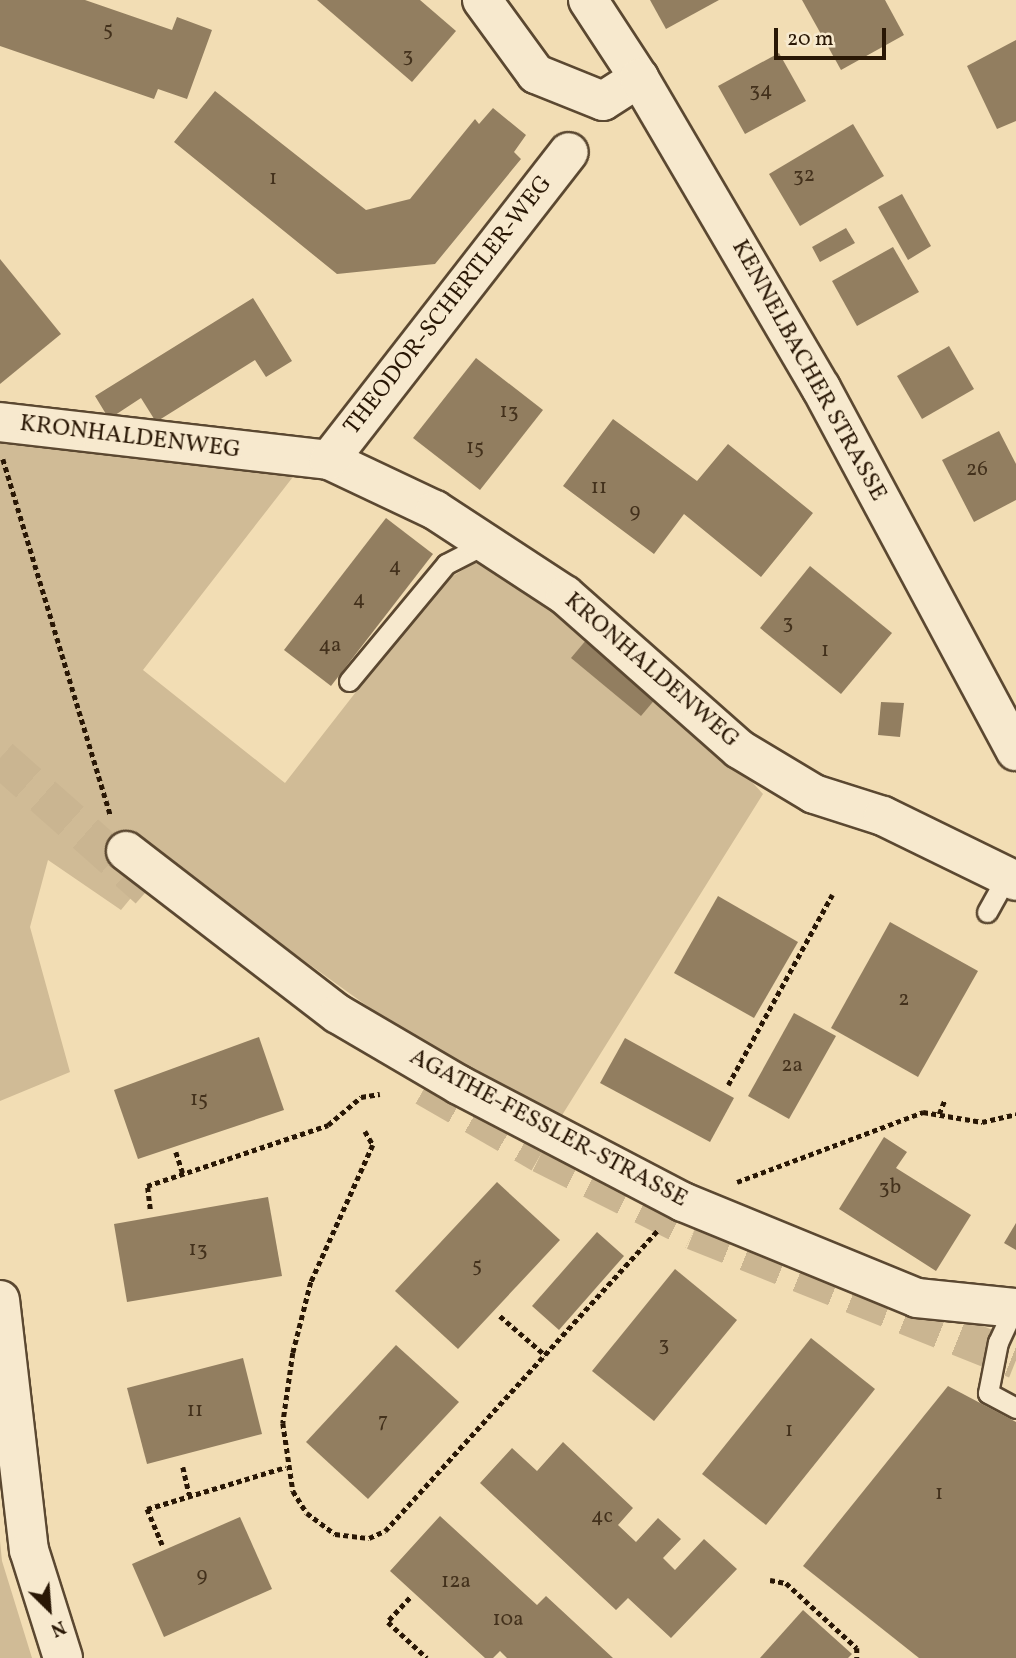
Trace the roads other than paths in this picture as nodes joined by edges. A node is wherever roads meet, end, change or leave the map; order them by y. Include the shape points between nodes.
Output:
1 (482, 0) edge
2 (588, 0) edge
3 (639, 78) junction
4 (569, 152) dead end
5 (0, 422) edge
6 (328, 460) junction
7 (488, 543) junction
8 (349, 681) dead end
9 (1016, 751) edge
10 (126, 851) road end
11 (1011, 879) edge
12 (987, 912) dead end
13 (0, 1300) edge
14 (1015, 1308) edge
15 (1016, 1408) edge
16 (64, 1658) edge

1 - 3 street via 536,74 603,101
2 - 3 street, KENNELBACHER STRASSE
3 - 9 street, KENNELBACHER STRASSE via 821,388
4 - 6 street, THEODOR-SCHERTLER-WEG
5 - 6 street, KRONHALDENWEG
6 - 7 street, KRONHALDENWEG via 435,510
7 - 8 lane via 446,564
7 - 11 street, KRONHALDENWEG via 565,594 620,639 739,749 814,794 883,816
10 - 14 street, AGATHE-FESSLER-STRASSE via 338,1014 459,1085 694,1206 917,1298
11 - 12 lane
13 - 16 street via 29,1550
14 - 15 lane via 998,1342 988,1393

